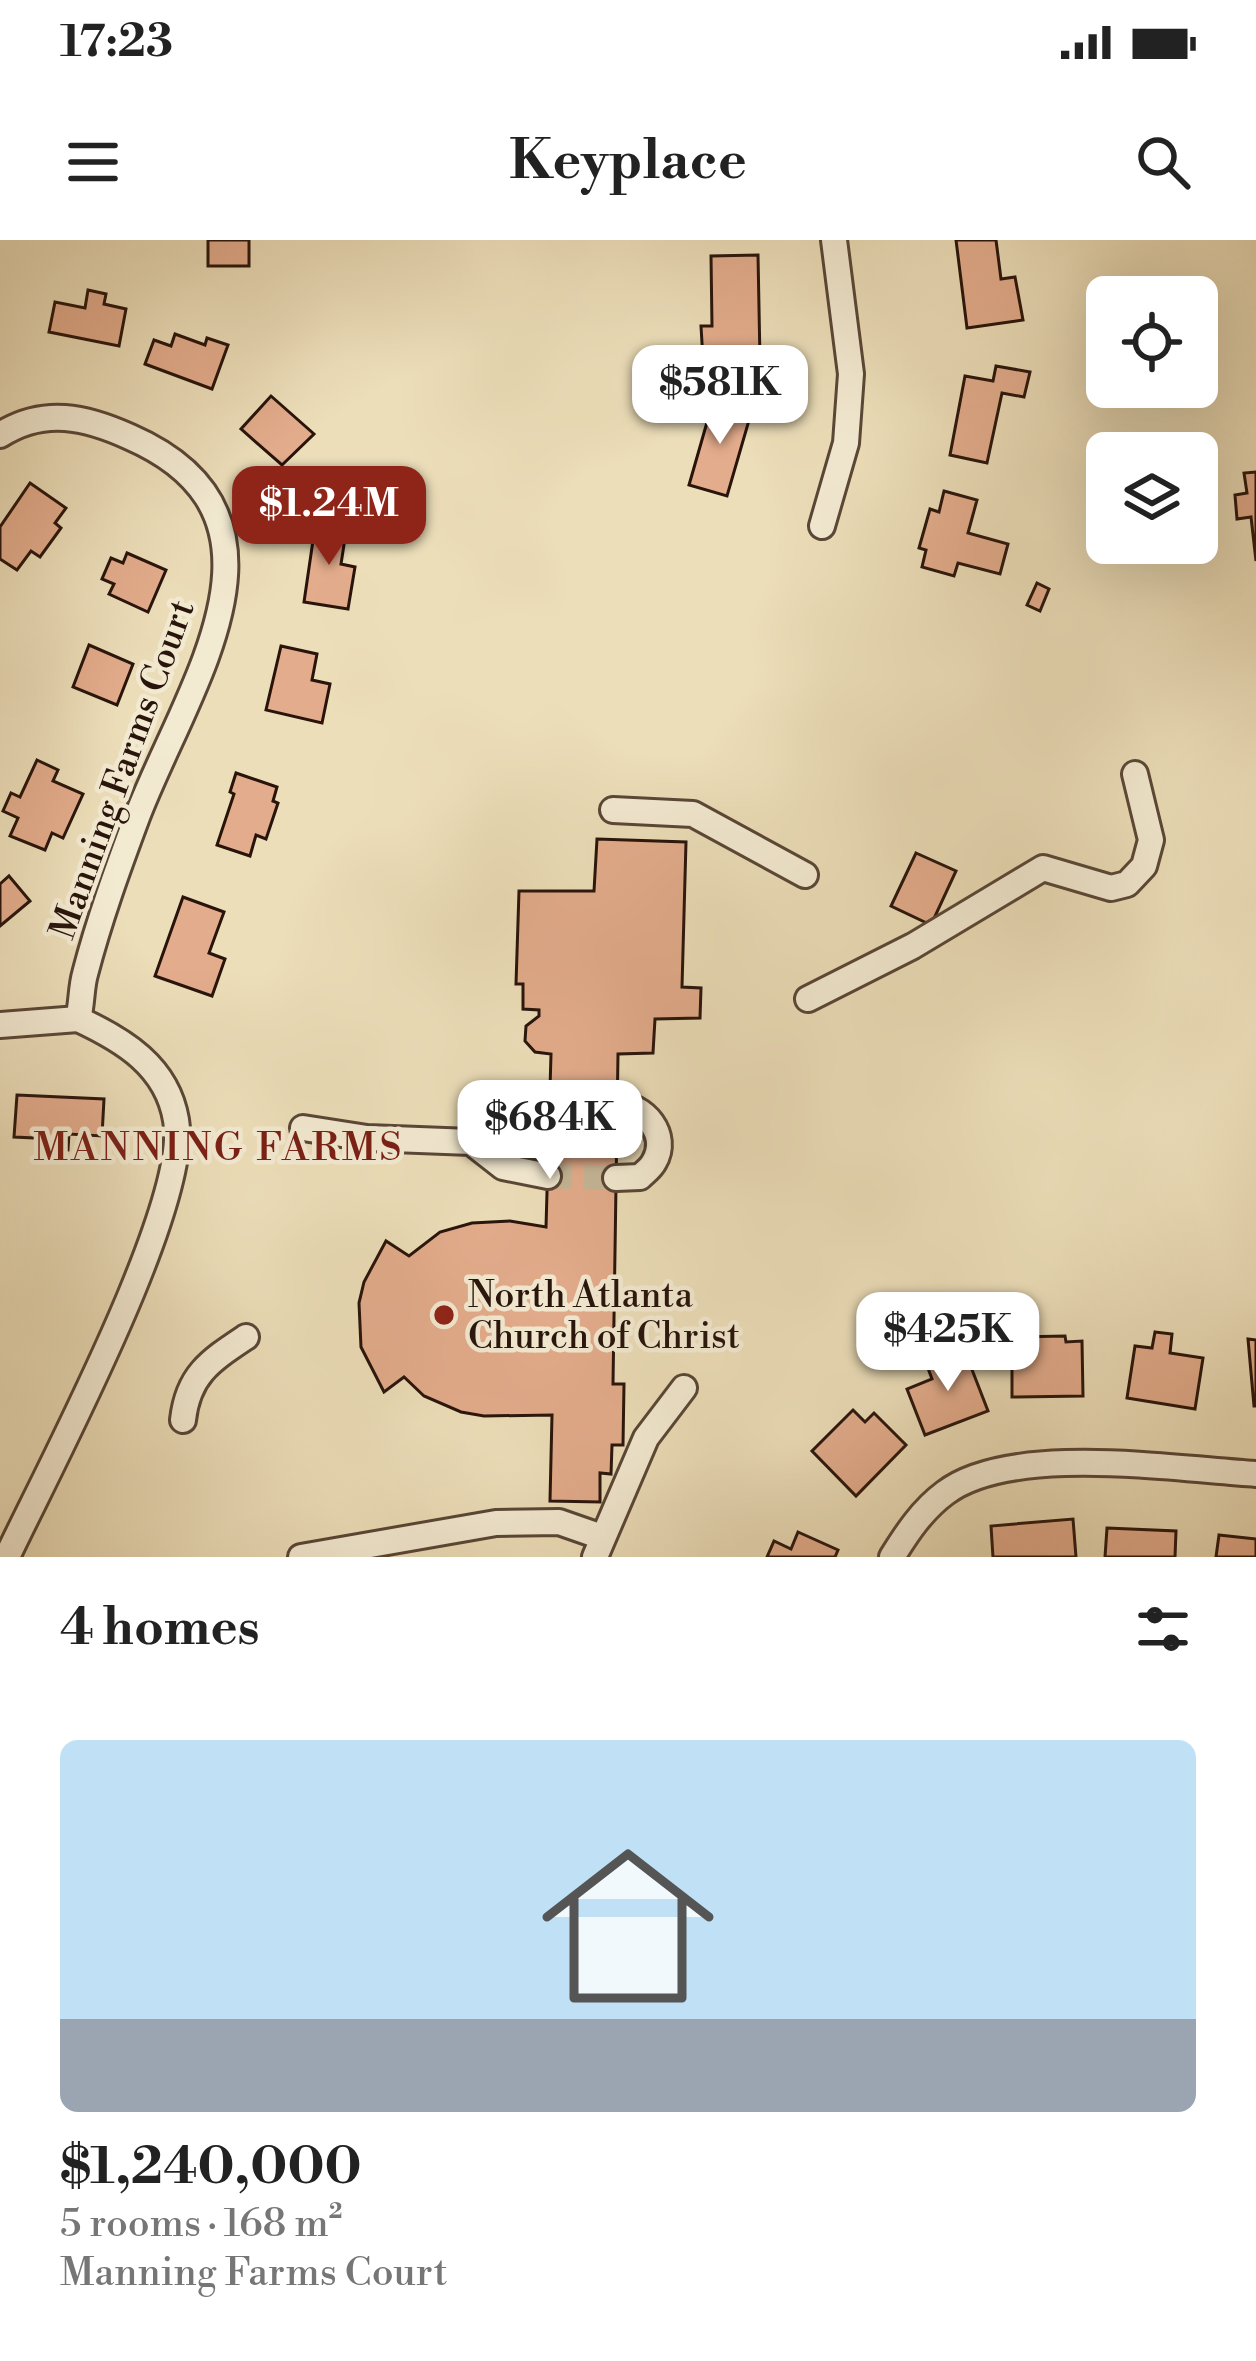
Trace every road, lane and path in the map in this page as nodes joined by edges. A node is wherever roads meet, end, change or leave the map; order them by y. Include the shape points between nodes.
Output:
1 (834, 240) edge
2 (0, 435) edge
3 (822, 526) dead end
4 (1135, 774) dead end
5 (614, 810) dead end
6 (805, 875) dead end
7 (808, 999) dead end
8 (77, 1018) junction
9 (0, 1024) edge
10 (617, 1105) tunnel mouth
11 (550, 1107) tunnel mouth
12 (304, 1128) dead end
13 (471, 1142) junction
14 (548, 1176) tunnel mouth
15 (616, 1178) tunnel mouth
16 (246, 1336) dead end
17 (684, 1388) dead end
18 (183, 1420) dead end
19 (1256, 1474) edge
20 (599, 1547) edge
21 (7, 1557) edge
22 (301, 1557) edge
23 (892, 1557) edge

1 - 3 street via 850,374 846,442
2 - 8 street, Manning Farms Court via 53,416 120,432 193,476 224,530 221,603 205,658 115,880
4 - 7 street via 1150,840 1144,866 1127,884 1043,868
5 - 6 street via 693,814
8 - 9 street
8 - 21 street via 144,1057 176,1118 178,1158 115,1328
10 - 15 street via 643,1113 657,1129 658,1147 640,1177
11 - 13 street via 497,1119
12 - 13 street
13 - 14 street via 503,1167
16 - 18 street via 200,1368
17 - 20 street via 646,1438
19 - 23 street via 1066,1463 989,1472 948,1490
20 - 22 street via 560,1522 496,1523

